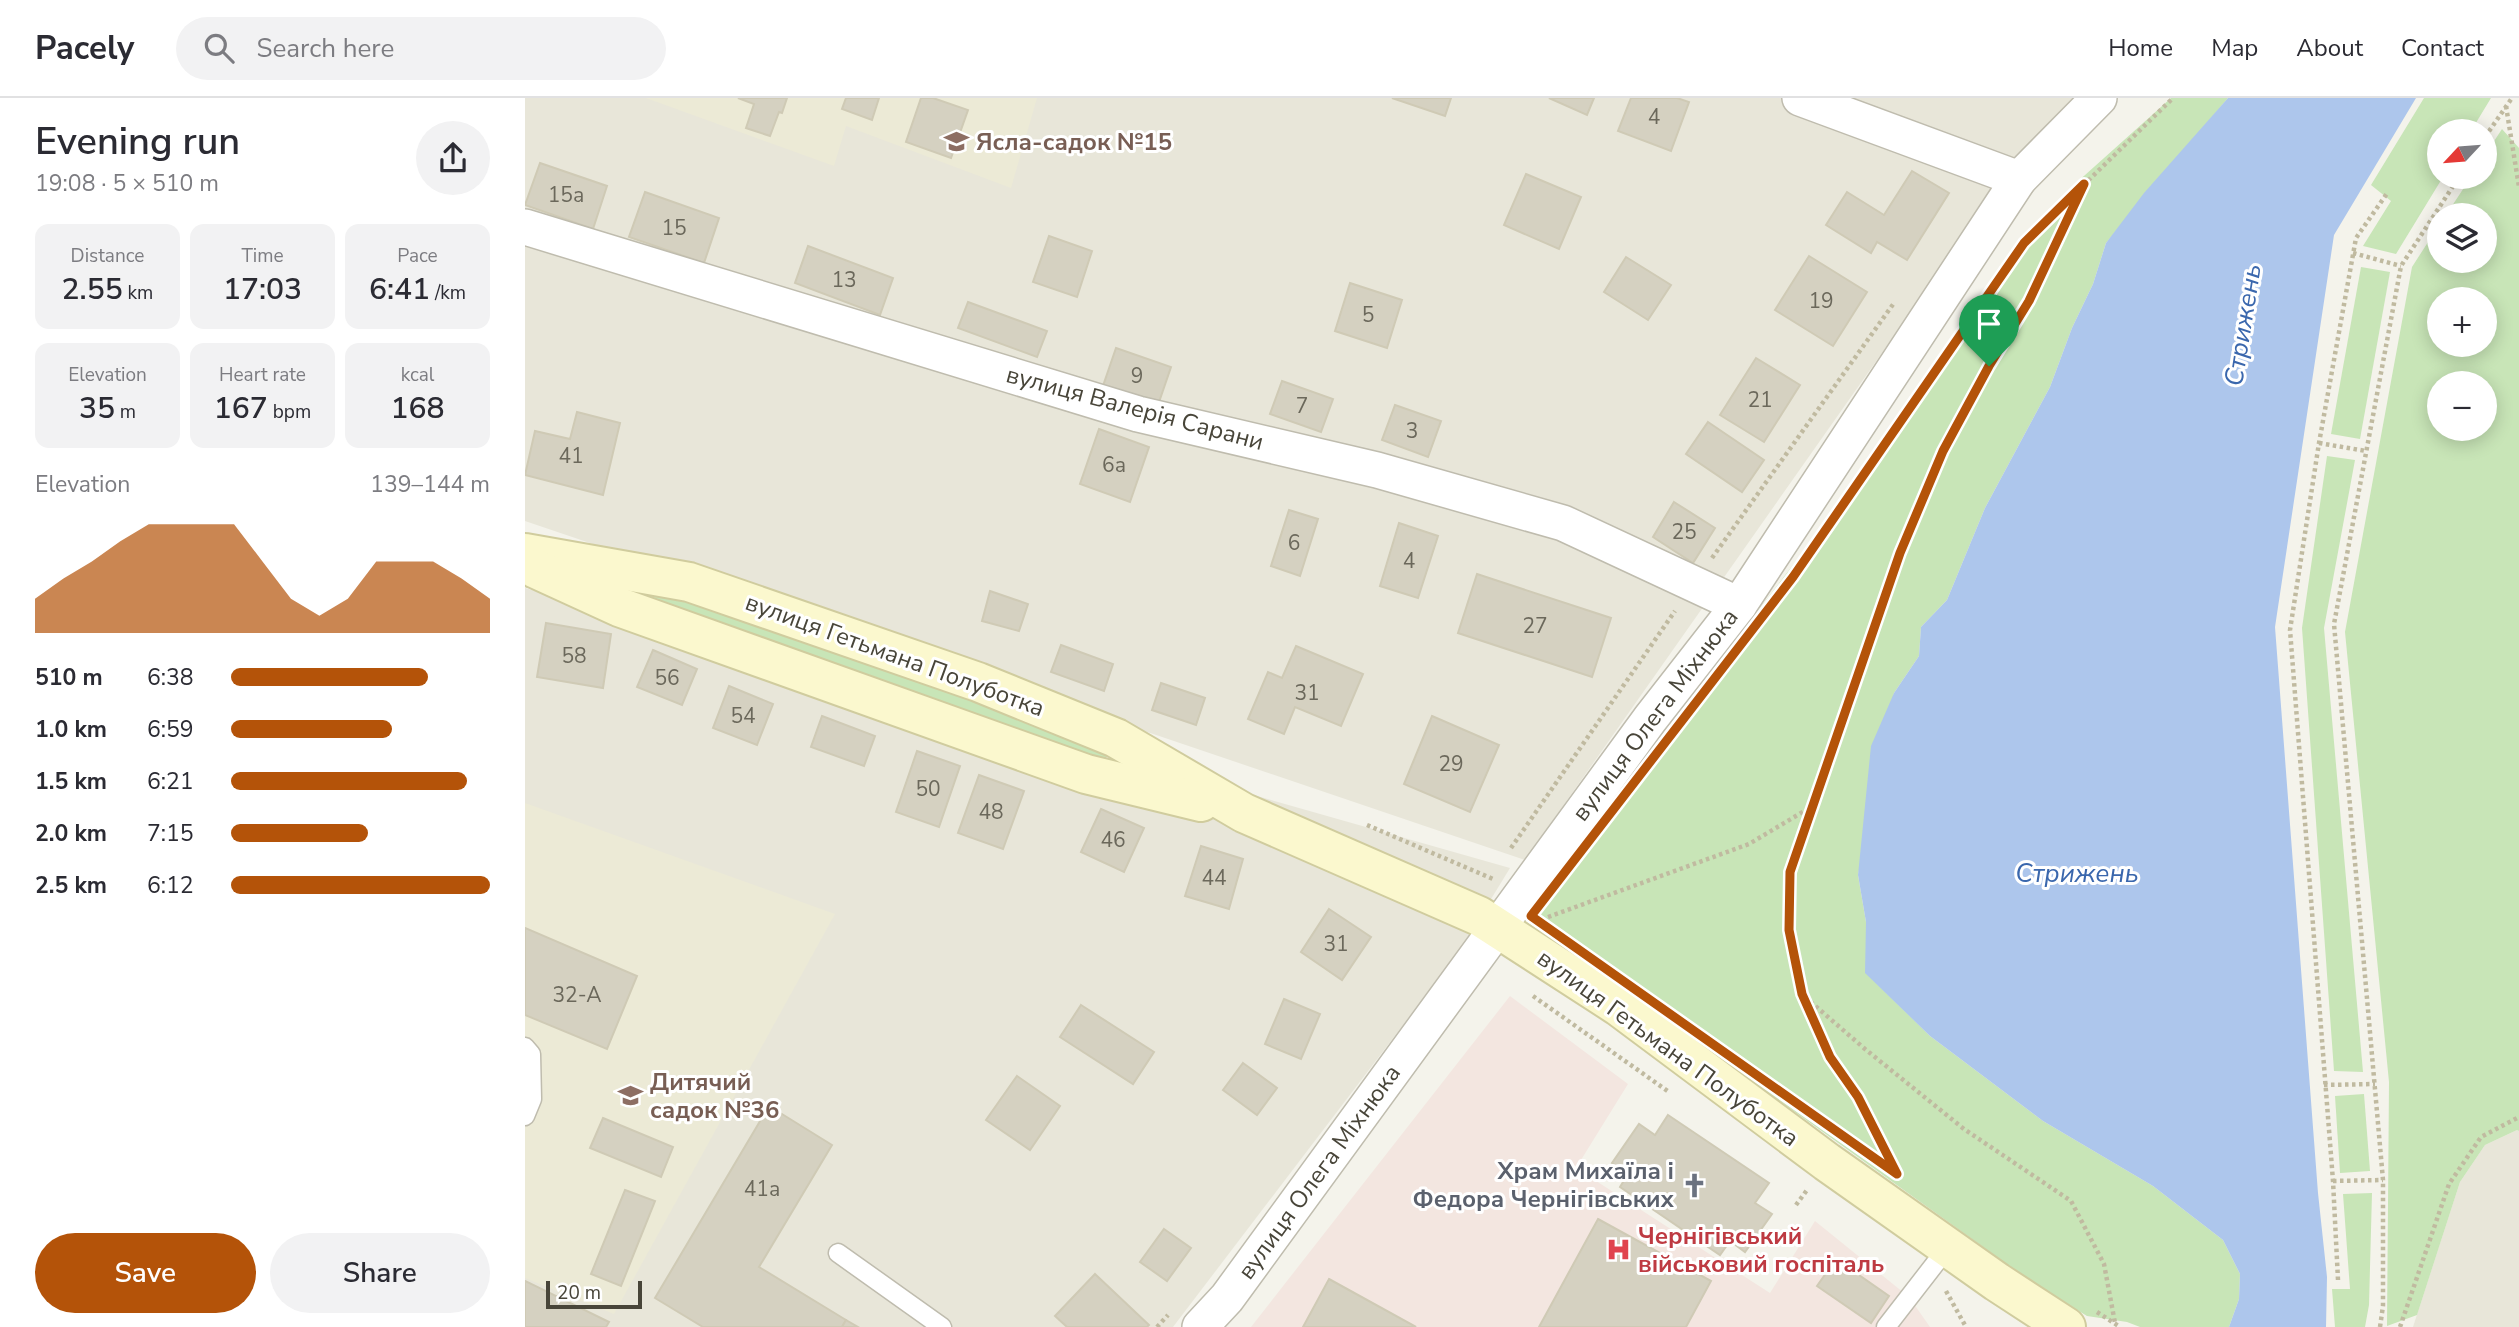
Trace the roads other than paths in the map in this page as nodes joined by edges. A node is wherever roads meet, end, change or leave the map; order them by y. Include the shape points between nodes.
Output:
1 (1800, 98) edge
2 (2099, 98) edge
3 (2019, 179) junction
4 (525, 227) edge
5 (525, 552) edge
6 (525, 564) edge
7 (1739, 605) junction
8 (1244, 813) junction
9 (1497, 928) junction
10 (525, 1048) edge
11 (525, 1116) edge
12 (1948, 1247) junction
13 (838, 1254) dead end
14 (2080, 1318) edge
15 (942, 1327) edge
16 (1200, 1327) edge
17 (1887, 1327) edge

1 - 3 street
2 - 3 street, вулиця Олега Міхнюка
3 - 7 street, вулиця Олега Міхнюка
4 - 7 street, вулиця Валерія Сарани via 1138,414 1377,470 1563,523
5 - 8 street, вулиця Гетьмана Полуботка via 689,582 978,682 1116,738
6 - 8 street, вулиця Гетьмана Полуботка via 619,607 1086,774
7 - 9 street, вулиця Олега Міхнюка
8 - 9 street, вулиця Гетьмана Полуботка via 1453,904
9 - 12 street, вулиця Гетьмана Полуботка via 1618,1006
9 - 16 street, вулиця Олега Міхнюка via 1227,1298
10 - 11 lane via 531,1054 532,1099
12 - 14 street, вулиця Гетьмана Полуботка
12 - 17 lane
13 - 15 lane

